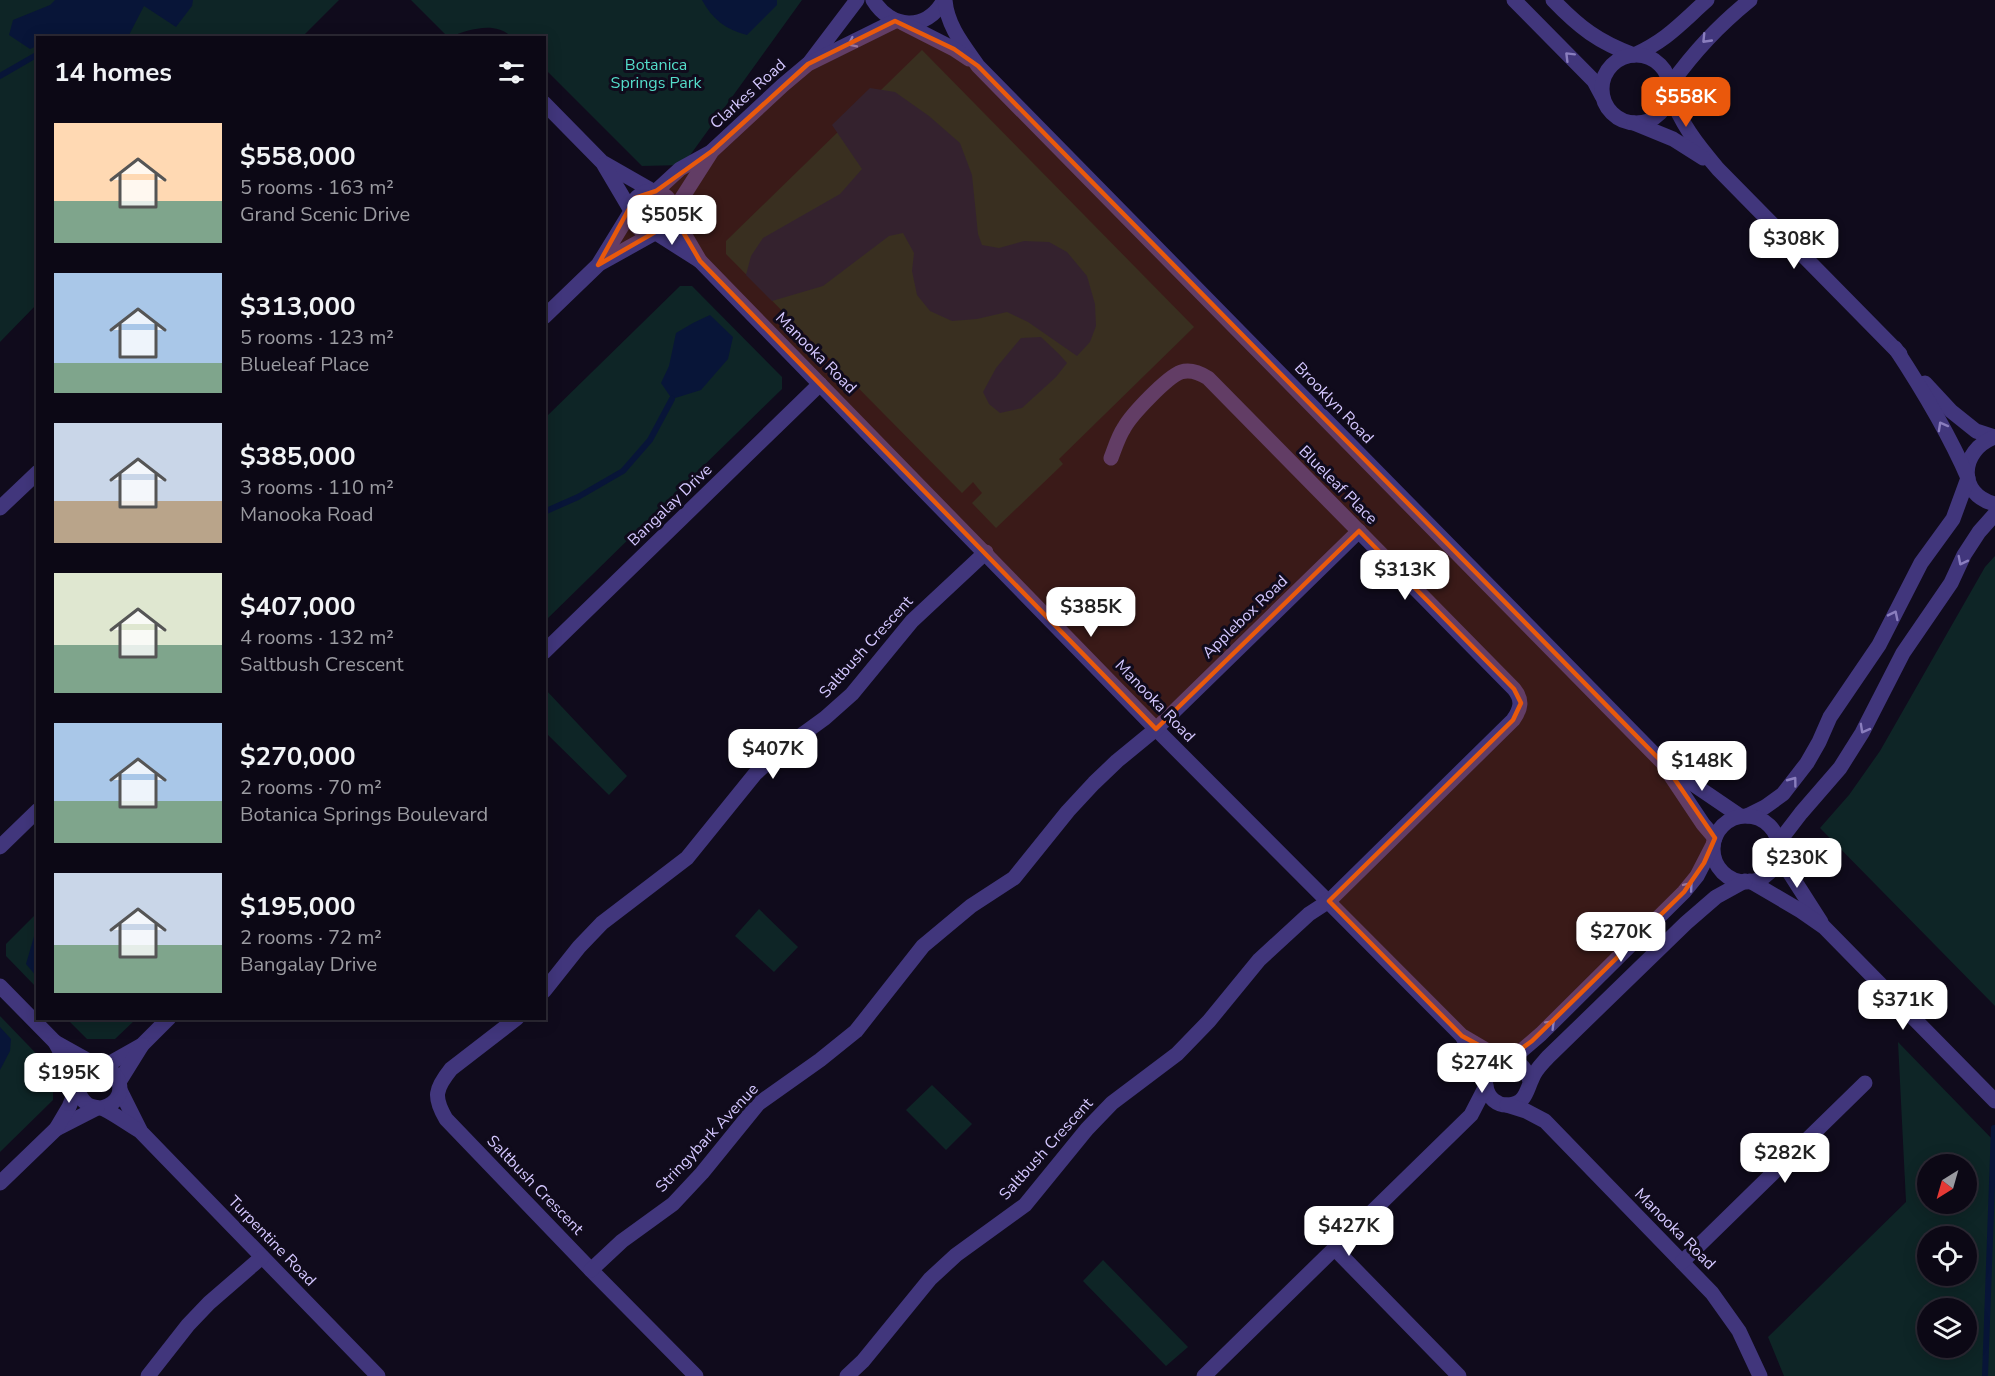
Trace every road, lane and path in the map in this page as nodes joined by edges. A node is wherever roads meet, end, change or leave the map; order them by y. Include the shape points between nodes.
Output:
1 (857, 0) edge
2 (873, 0) edge
3 (944, 0) edge
4 (1514, 0) edge
5 (1552, 0) edge
6 (1707, 0) edge
7 (1750, 0) edge
8 (899, 22) junction
9 (1634, 55) junction
10 (808, 64) junction
11 (978, 66) junction
12 (1669, 89) junction
13 (1605, 101) junction
14 (546, 105) edge
15 (1634, 123) junction
16 (712, 152) junction
17 (602, 162) junction
18 (1718, 169) junction
19 (653, 191) junction
20 (630, 211) junction
21 (673, 213) junction
22 (655, 233) junction
23 (700, 261) junction
24 (598, 265) junction
25 (546, 315) edge
26 (1895, 348) junction
27 (820, 384) junction
28 (1995, 437) edge
29 (1111, 458) dead end
30 (36, 474) edge
31 (1968, 478) junction
32 (1995, 504) edge
33 (0, 508) edge
34 (1995, 513) edge
35 (1359, 531) junction
36 (986, 552) junction
37 (546, 650) edge
38 (1156, 729) junction
39 (1665, 765) junction
40 (36, 812) edge
41 (1744, 816) junction
42 (1714, 841) junction
43 (0, 847) edge
44 (1778, 847) junction
45 (1748, 881) junction
46 (1329, 901) junction
47 (1824, 927) junction
48 (0, 986) edge
49 (546, 988) edge
50 (167, 1020) edge
51 (515, 1020) edge
52 (1461, 1036) junction
53 (56, 1042) junction
54 (142, 1045) junction
55 (1504, 1060) junction
56 (100, 1066) junction
57 (78, 1083) junction
58 (1530, 1083) junction
59 (1865, 1083) dead end
60 (1485, 1085) junction
61 (120, 1086) junction
62 (1990, 1096) edge
63 (1505, 1105) junction
64 (99, 1108) junction
65 (1471, 1115) junction
66 (1545, 1121) junction
67 (56, 1129) junction
68 (140, 1131) junction
69 (0, 1183) edge
70 (1334, 1248) junction
71 (262, 1257) junction
72 (1682, 1262) junction
73 (591, 1270) junction
74 (148, 1376) edge
75 (378, 1376) edge
76 (696, 1376) edge
77 (847, 1376) edge
78 (1204, 1376) edge
79 (1459, 1376) edge
80 (1760, 1376) edge

1 - 10 street, Clarkes Road
2 - 8 street, Brooklyn Road via 882,13
3 - 8 street, Clarkes Road via 929,18 916,23
3 - 11 street, Brooklyn Road via 959,39
13 -> 4 street via 1594,81
5 - 9 street via 1584,30 1610,47
6 - 9 street via 1672,33
7 -> 12 street via 1709,35
8 -> 10 street, Clarkes Road
8 - 11 street, Brooklyn Road via 954,49
9 - 12 street via 1651,58 1660,65
9 - 13 street via 1620,59 1605,75
10 - 16 street, Clarkes Road
11 - 39 street, Brooklyn Road
12 - 15 street via 1664,108 1656,116
12 - 18 street via 1679,117
13 - 15 street via 1614,114
14 - 17 street
15 - 18 street via 1673,139
16 - 19 street, Clarkes Road via 680,169
16 - 21 street, Clarkes Road
17 - 19 street
17 - 20 street
18 - 26 street
19 - 20 street via 635,198
19 - 21 street via 668,198
20 - 22 street via 640,230
20 - 24 street
21 - 22 street via 668,227
21 - 23 street, Manooka Road
22 - 23 street, Manooka Road
22 - 24 street
23 - 27 street, Manooka Road
24 - 25 street
26 - 28 street via 1950,411 1976,431
31 -> 26 street
27 - 36 street, Manooka Road
27 - 37 street, Bangalay Drive
28 - 31 street via 1976,447 1970,456
29 - 35 street, Blueleaf Place via 1131,417 1172,377 1182,372 1200,374
30 - 33 street
31 - 32 street via 1979,496
41 -> 31 street via 1783,794 1807,763 1830,717 1879,645 1921,563 1953,519
34 -> 44 street via 1964,555 1904,653 1840,768
35 - 38 street, Applebox Road
35 - 46 street, Blueleaf Place via 1514,689 1521,704 1513,720
36 - 38 street, Manooka Road
36 - 49 street, Saltbush Crescent via 912,621 852,694 755,774 687,858 602,923
38 - 46 street, Manooka Road
38 - 73 street, Stringybark Avenue via 1094,783 1014,878 971,906 923,946 856,1031 758,1104 673,1204 622,1241
39 - 41 street, Brooklyn Road
39 - 42 street, Brooklyn Road
40 - 43 street
41 - 42 street via 1725,823
41 - 44 street via 1767,824
42 - 45 street via 1718,866 1734,879
55 -> 42 street via 1541,1034 1684,892 1697,876
44 - 45 street via 1777,859 1767,874
44 - 47 street
45 - 47 street
45 - 58 street via 1716,897 1686,923 1548,1057
46 - 52 street, Manooka Road
46 - 77 street, Saltbush Crescent via 1259,960 1177,1054 1112,1103 1025,1205 930,1279
47 - 62 street
48 - 53 street
50 - 54 street
51 - 73 street, Saltbush Crescent via 451,1069 437,1092 437,1104 446,1119
52 - 55 street, Manooka Road
52 - 60 street, Manooka Road
53 - 56 street
53 - 57 street
54 - 56 street
54 - 61 street
55 - 58 street via 1525,1068
55 - 60 street via 1490,1069
56 - 57 street via 86,1071
56 - 61 street via 113,1072
57 - 64 street via 85,1103
57 - 67 street
58 - 63 street via 1526,1096
58 - 66 street, Manooka Road
59 - 72 street
60 - 63 street via 1490,1096
60 - 65 street
61 - 64 street via 114,1102
61 - 68 street, Turpentine Road
63 - 65 street
63 - 66 street, Manooka Road
64 - 67 street
64 - 68 street, Turpentine Road
65 - 70 street
66 - 72 street, Manooka Road
67 - 69 street
68 - 71 street, Turpentine Road
70 - 78 street
70 - 79 street
71 - 74 street via 209,1303
71 - 75 street, Turpentine Road
72 - 80 street, Manooka Road via 1712,1293 1739,1331
73 - 76 street, Saltbush Crescent

